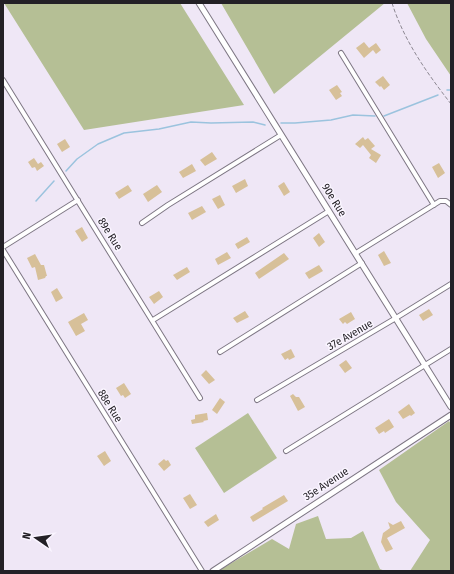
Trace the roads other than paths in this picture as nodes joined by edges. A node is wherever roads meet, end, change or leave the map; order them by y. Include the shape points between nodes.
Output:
1 (199, 3) edge
2 (341, 53) dead end
3 (3, 80) edge
4 (282, 135) junction
5 (78, 200) junction
6 (434, 205) junction
7 (451, 205) edge
8 (329, 211) junction
9 (142, 223) dead end
10 (3, 248) edge
11 (356, 253) junction
12 (362, 263) junction
13 (451, 284) edge
14 (396, 318) junction
15 (153, 320) junction
16 (451, 349) edge
17 (220, 352) dead end
18 (426, 366) junction
19 (200, 398) dead end
20 (257, 400) dead end
21 (451, 407) edge
22 (451, 416) edge
23 (286, 451) dead end
24 (202, 571) edge
25 (213, 571) edge

1 - 4 street, 90e Rue
2 - 6 street
3 - 5 street, 89e Rue
4 - 8 street, 90e Rue
4 - 9 street
5 - 10 street
5 - 15 street, 89e Rue
6 - 7 street via 446,201
6 - 11 street
8 - 11 street, 90e Rue
8 - 15 street
10 - 24 street, 88e Rue
11 - 12 street, 90e Rue
12 - 14 street, 90e Rue
12 - 17 street
13 - 14 street, 37e Avenue
14 - 18 street, 90e Rue
14 - 20 street, 37e Avenue
15 - 19 street, 89e Rue
16 - 18 street
18 - 21 street, 90e Rue
18 - 23 street
22 - 25 street, 35e Avenue

